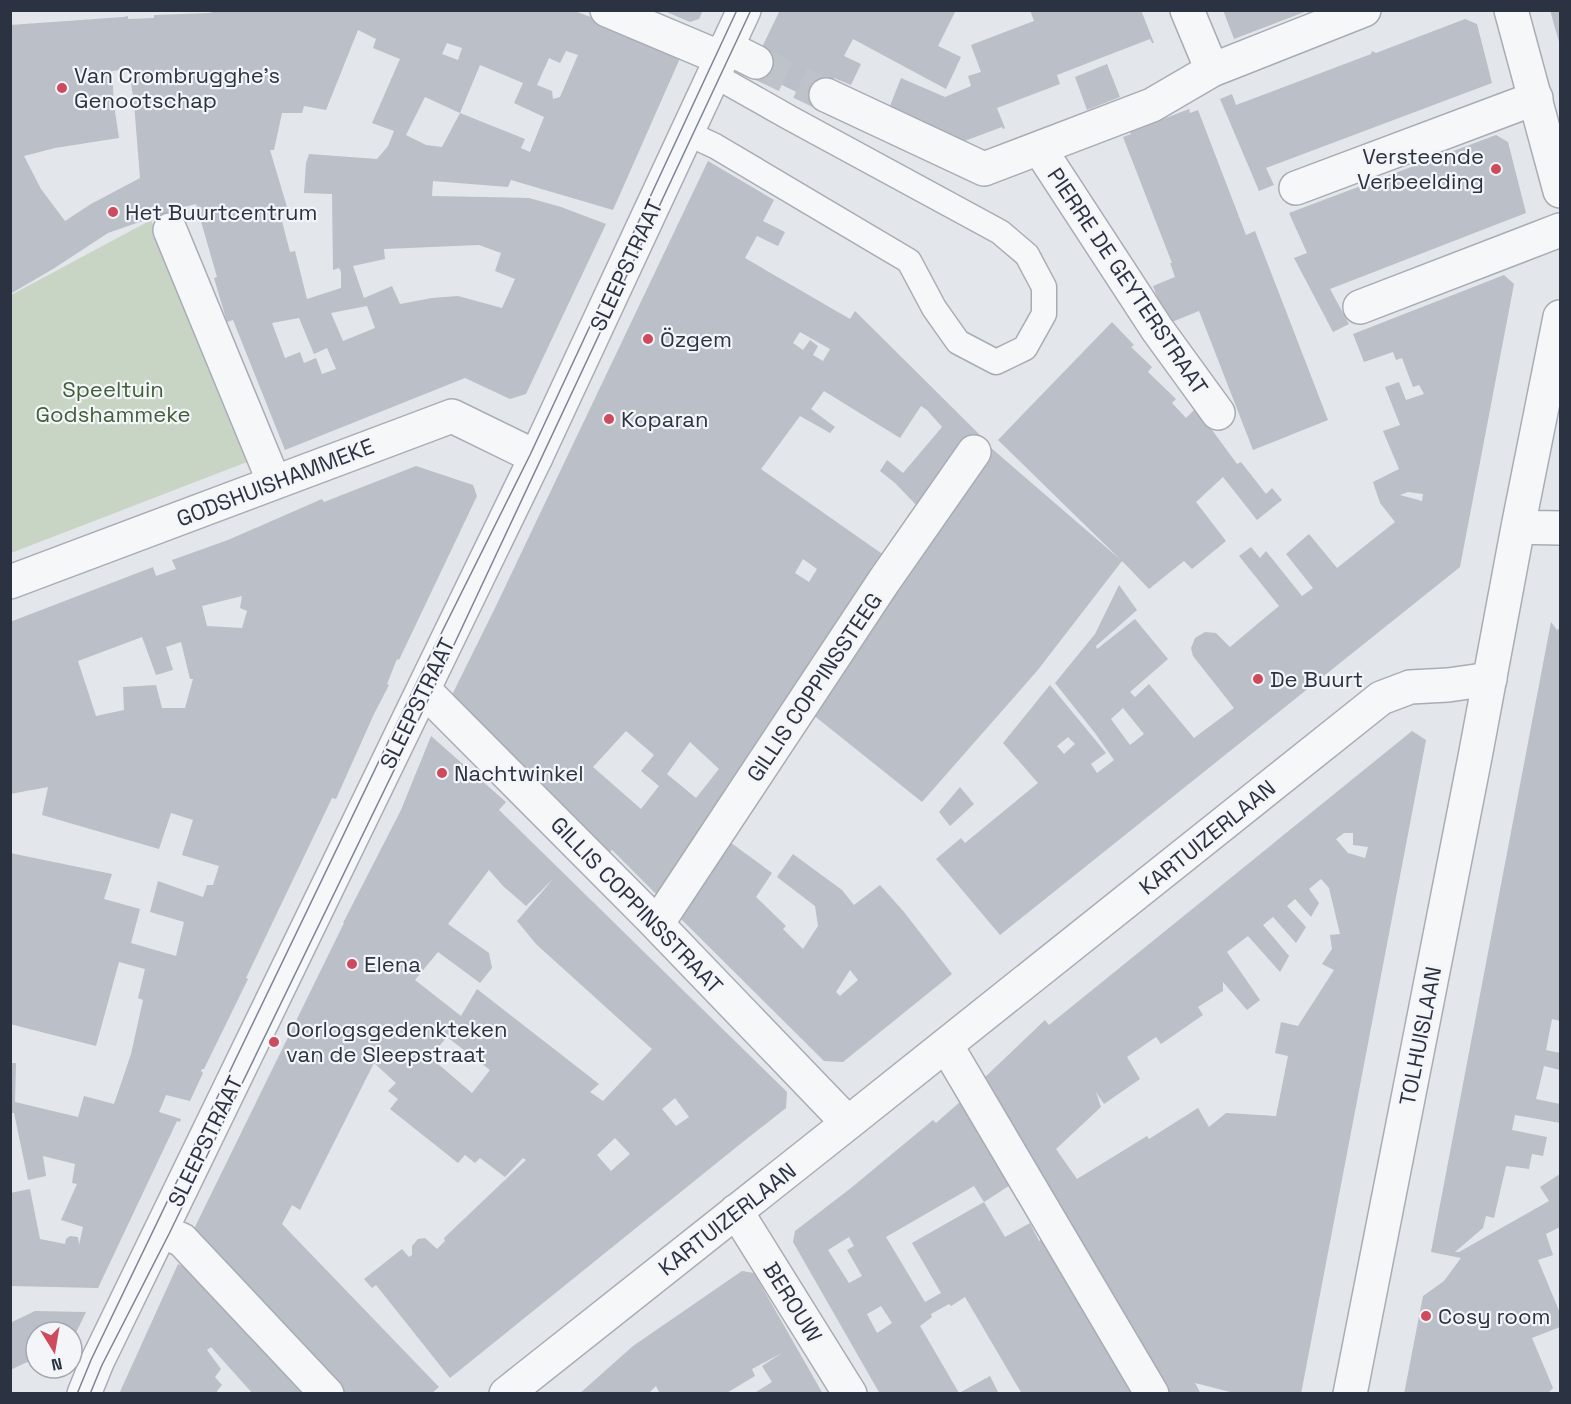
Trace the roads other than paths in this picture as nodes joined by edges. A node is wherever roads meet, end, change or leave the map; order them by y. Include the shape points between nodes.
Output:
1 (607, 10) edge
2 (744, 10) edge
3 (1187, 10) edge
4 (1364, 10) edge
5 (1511, 10) edge
6 (721, 60) junction
7 (756, 62) tunnel mouth
8 (1212, 70) junction
9 (826, 95) tunnel mouth
10 (1536, 98) junction
11 (687, 133) junction
12 (1039, 148) junction
13 (1296, 188) dead end
14 (1560, 191) edge
15 (170, 230) dead end
16 (1560, 230) edge
17 (1360, 307) dead end
18 (1560, 317) edge
19 (1218, 413) dead end
20 (975, 452) dead end
21 (536, 457) junction
22 (274, 482) junction
23 (1518, 527) junction
24 (1560, 528) edge
25 (10, 582) edge
26 (1490, 679) junction
27 (423, 690) junction
28 (657, 924) junction
29 (946, 1045) junction
30 (848, 1124) junction
31 (736, 1211) junction
32 (162, 1231) junction
33 (84, 1394) edge
34 (327, 1394) edge
35 (506, 1394) edge
36 (850, 1394) edge
37 (1152, 1394) edge
38 (1350, 1394) edge

1 - 6 street
2 - 6 street, SLEEPSTRAAT
3 - 8 street
4 - 8 street, PIERRE DE GEYTERSTRAAT
5 - 10 street
6 - 7 street
6 - 11 street, SLEEPSTRAAT
6 - 11 lane via 800,123 1000,232 1027,255 1044,287 1044,314 1025,348 996,362 958,342 909,261
8 - 12 street, PIERRE DE GEYTERSTRAAT via 1152,105
9 - 12 street, PIERRE DE GEYTERSTRAAT via 984,169
10 - 13 street
10 - 14 street
11 - 21 street, SLEEPSTRAAT
12 - 19 street, PIERRE DE GEYTERSTRAAT via 1157,329
15 - 22 street
16 - 17 street
18 - 23 street, TOLHUISLAAN
20 - 28 street, GILLIS COPPINSSTEEG via 884,581
21 - 22 street, GODSHUISHAMMEKE via 452,416
21 - 27 street, SLEEPSTRAAT
22 - 25 street, GODSHUISHAMMEKE
23 - 24 street
23 - 26 street, TOLHUISLAAN
26 - 29 street, KARTUIZERLAAN via 1410,687 1380,698
26 - 38 street, TOLHUISLAAN
27 - 28 street, GILLIS COPPINSSTRAAT
27 - 32 street, SLEEPSTRAAT
28 - 30 street, GILLIS COPPINSSTRAAT
29 - 30 street, KARTUIZERLAAN
29 - 37 street
30 - 31 street, KARTUIZERLAAN
31 - 35 street, KARTUIZERLAAN
31 - 36 street, BEROUW
32 - 33 street, SLEEPSTRAAT
32 - 34 street via 182,1240

